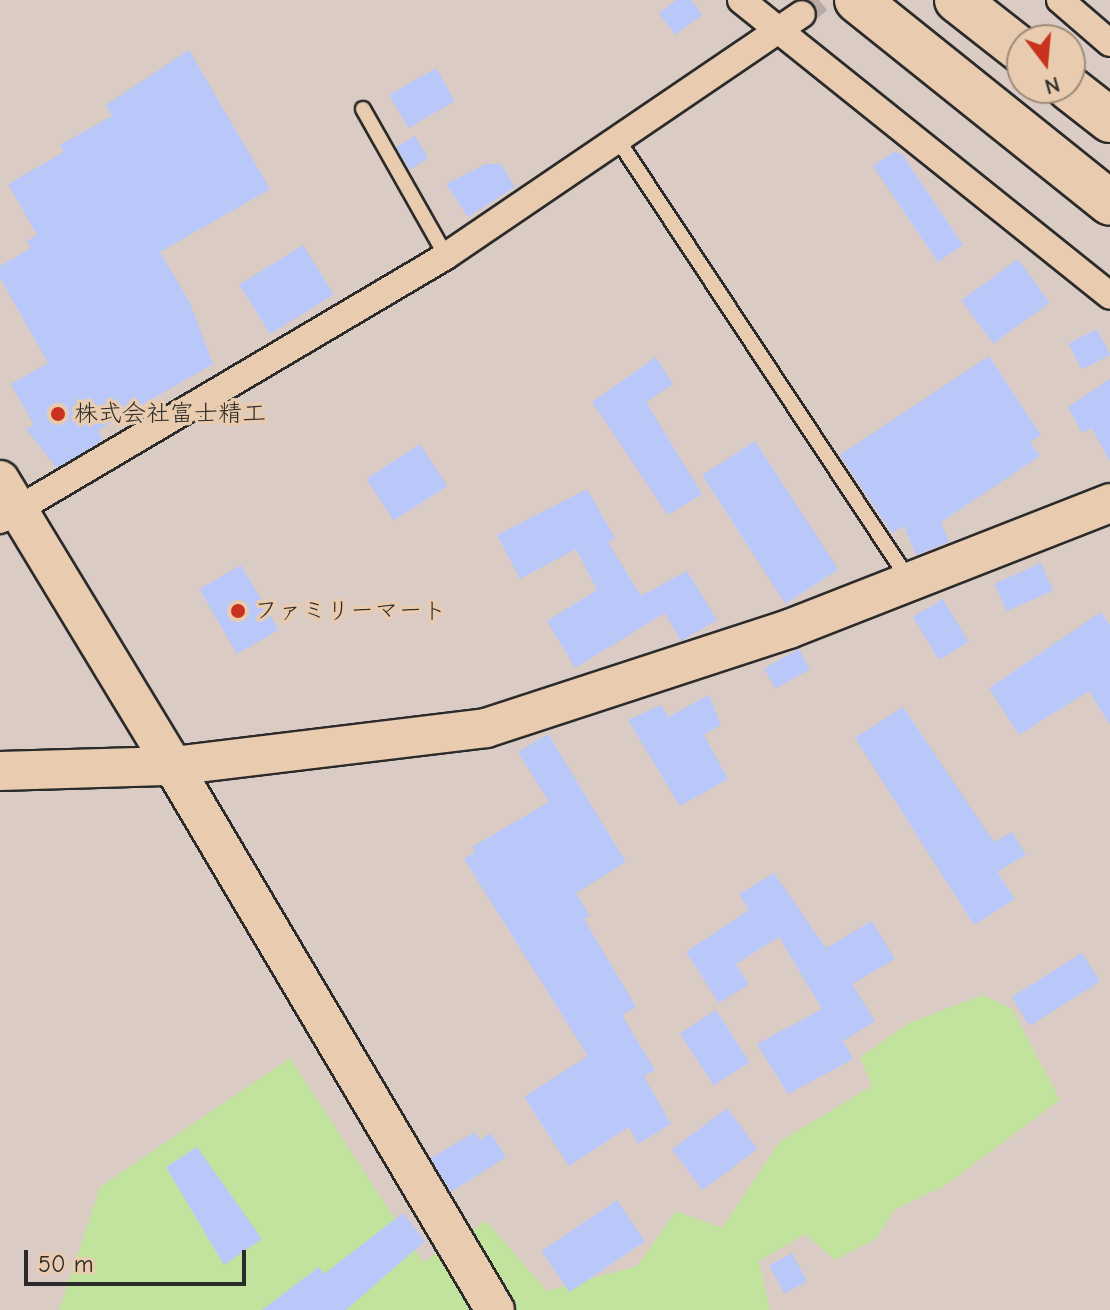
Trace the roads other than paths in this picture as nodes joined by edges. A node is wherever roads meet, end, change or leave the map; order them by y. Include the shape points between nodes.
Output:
1 (741, 0) edge
2 (857, 0) edge
3 (957, 0) edge
4 (1060, 0) edge
5 (802, 14) tunnel mouth
6 (777, 33) junction
7 (1006, 38) edge
8 (1110, 43) edge
9 (1086, 101) edge
10 (363, 109) dead end
11 (1110, 120) edge
12 (618, 140) junction
13 (1110, 203) edge
14 (446, 256) junction
15 (1110, 296) edge
16 (5, 503) edge
17 (1110, 503) edge
18 (911, 583) junction
19 (173, 766) junction
20 (0, 771) edge
21 (495, 1310) edge

1 - 6 street
2 - 13 highway
3 - 7 highway
4 - 8 street
5 - 6 street
6 - 12 street
6 - 15 street
9 - 11 highway
10 - 14 lane
12 - 14 street
12 - 18 lane
14 - 16 street
16 - 19 street
17 - 18 street
18 - 19 street via 623,687 486,728
19 - 20 street
19 - 21 street

